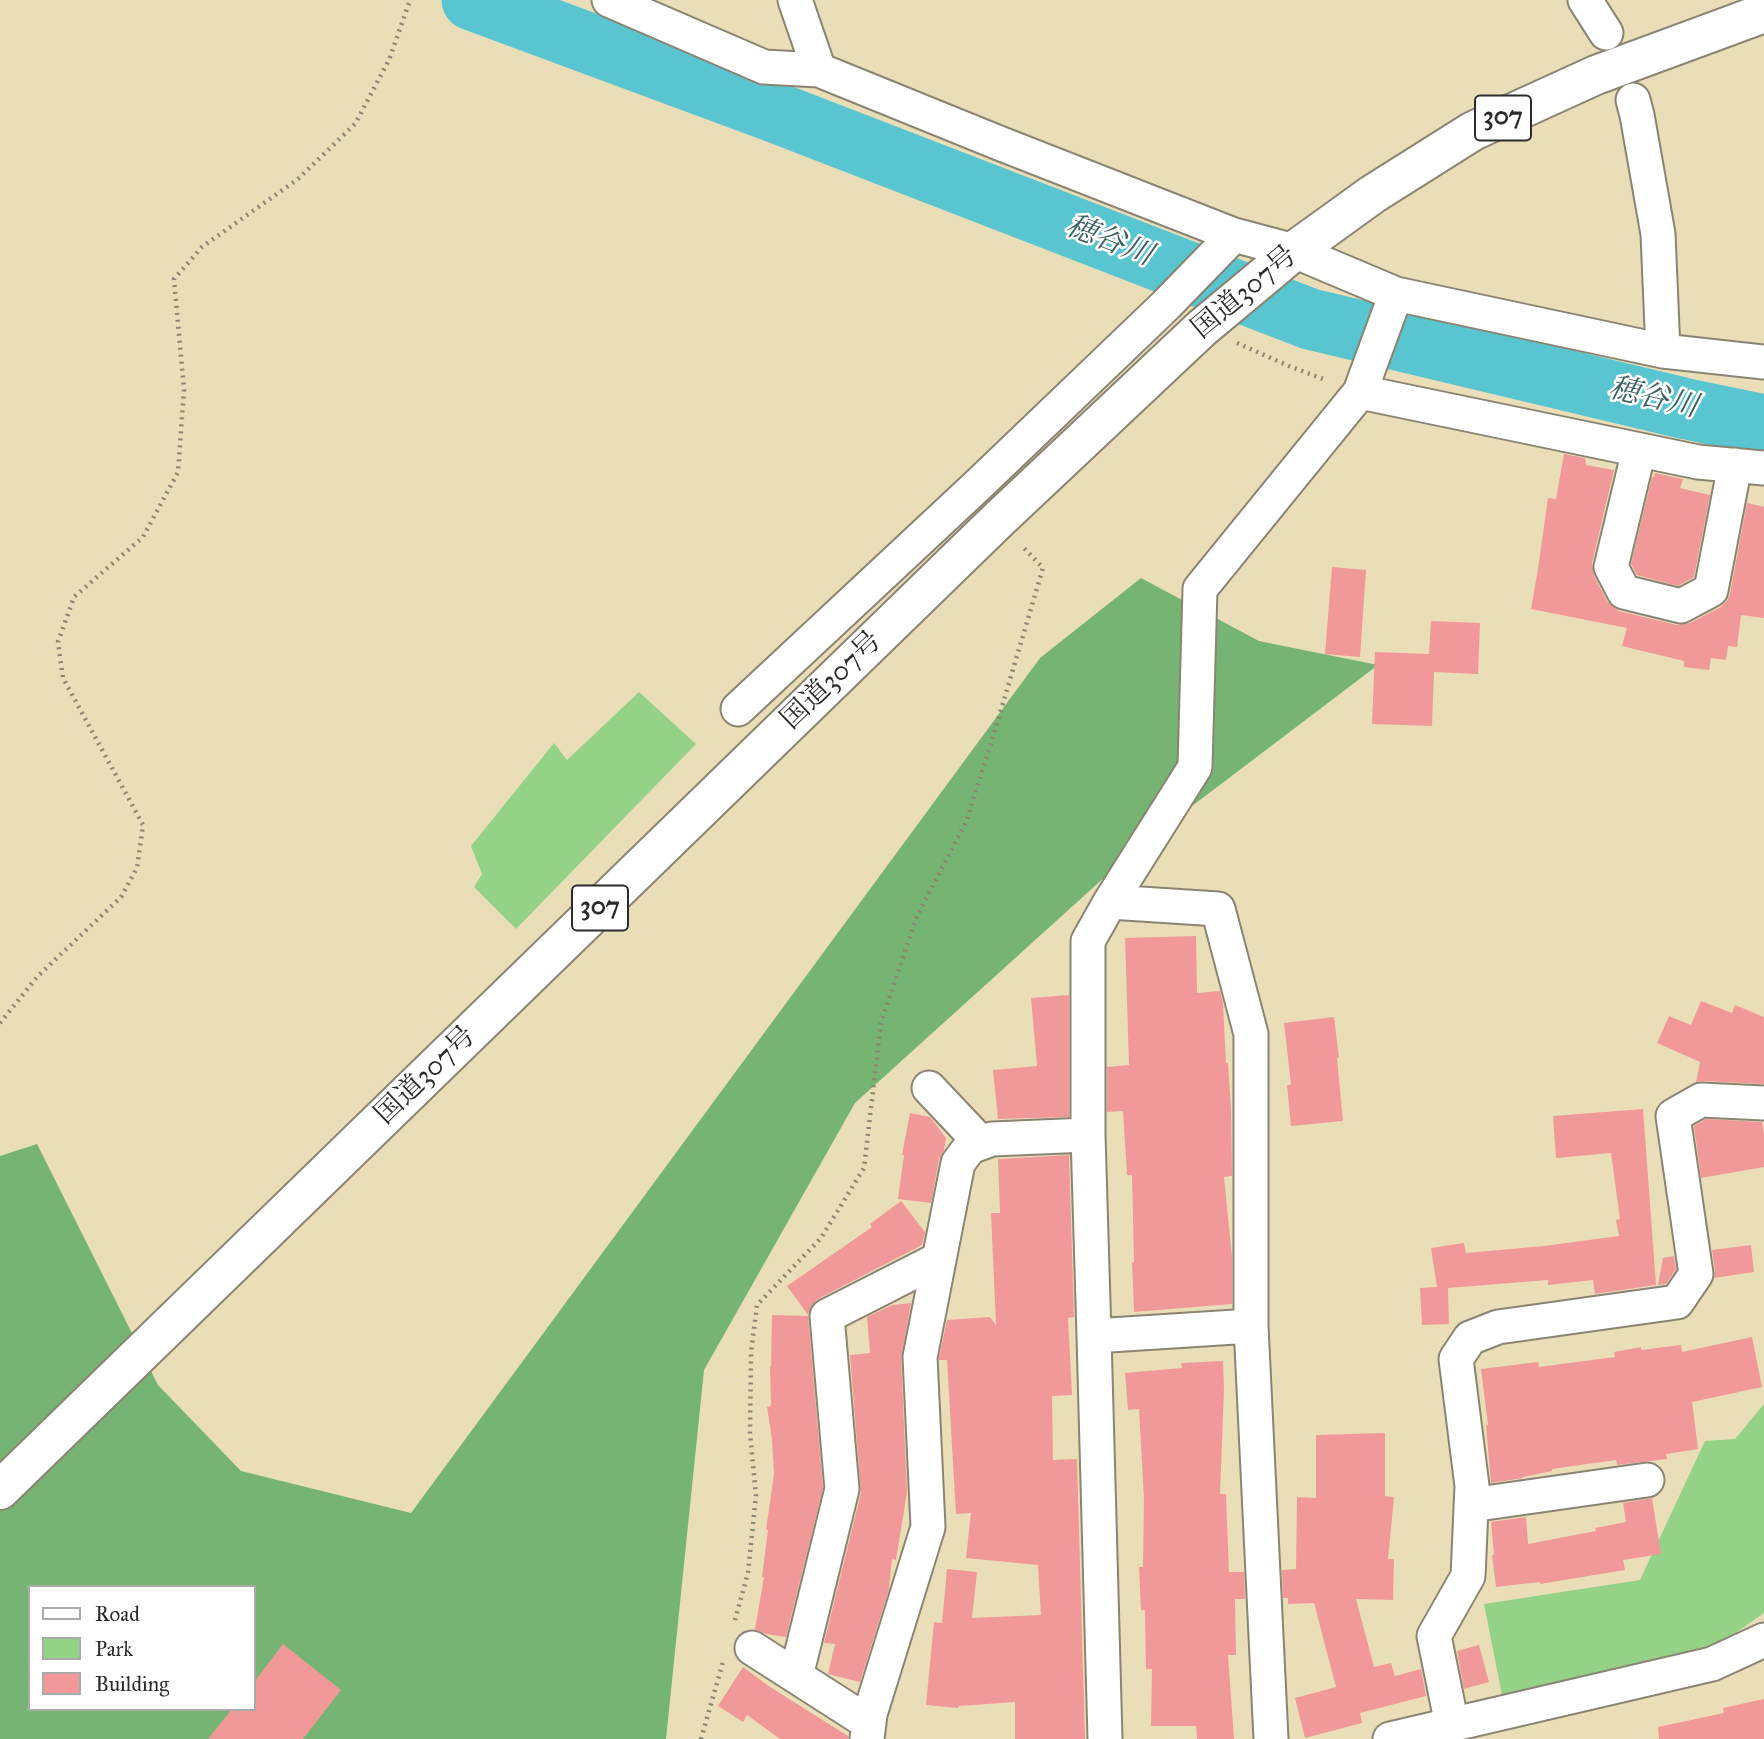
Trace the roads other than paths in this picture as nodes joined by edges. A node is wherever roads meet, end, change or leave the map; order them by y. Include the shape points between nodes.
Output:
1 (608, 0) edge
2 (795, 0) edge
3 (1585, 0) edge
4 (1764, 13) edge
5 (1606, 33) dead end
6 (819, 70) junction
7 (1633, 100) dead end
8 (1234, 235) junction
9 (1281, 262) junction
10 (1396, 294) junction
11 (1662, 351) junction
12 (1764, 362) edge
13 (1360, 392) junction
14 (1639, 450) junction
15 (1749, 467) edge
16 (738, 709) dead end
17 (1110, 902) junction
18 (929, 1088) dead end
19 (1764, 1103) edge
20 (1088, 1135) junction
21 (981, 1143) junction
22 (939, 1259) junction
23 (1251, 1326) junction
24 (1094, 1336) junction
25 (1647, 1480) dead end
26 (0, 1490) edge
27 (1471, 1505) junction
28 (1764, 1640) edge
29 (737, 1641) road end
30 (796, 1676) junction
31 (1452, 1725) junction
32 (868, 1731) edge
33 (1105, 1739) edge
34 (1271, 1739) edge
35 (1390, 1739) edge

1 - 6 street via 764,67
2 - 6 street
3 - 5 street
4 - 9 highway, 国道307号 / 307 via 1595,75 1473,131 1373,194
6 - 8 street
7 - 11 street via 1658,233
8 - 9 street
8 - 16 street via 968,495
9 - 10 street
9 - 26 highway, 国道307号 / 307 via 1202,328 998,520
10 - 11 street
10 - 13 street
11 - 12 street
13 - 14 street
13 - 17 street via 1199,589 1195,767
14 - 15 street
14 - 15 street via 1611,567 1624,592 1681,606 1711,590
17 - 20 street via 1088,941
17 - 23 street via 1218,909 1251,1034
18 - 21 street
19 - 27 street via 1700,1100 1673,1116 1696,1274 1677,1302 1497,1327 1470,1338 1456,1359
20 - 21 street
20 - 24 street
21 - 22 street via 971,1147 958,1163
22 - 30 street via 827,1316 842,1489
22 - 32 street via 920,1357 928,1527
23 - 24 street
23 - 34 street
24 - 33 street
25 - 27 street
27 - 31 street via 1468,1576 1434,1636
28 - 31 street via 1712,1664
29 - 30 street
30 - 32 street
31 - 35 street

